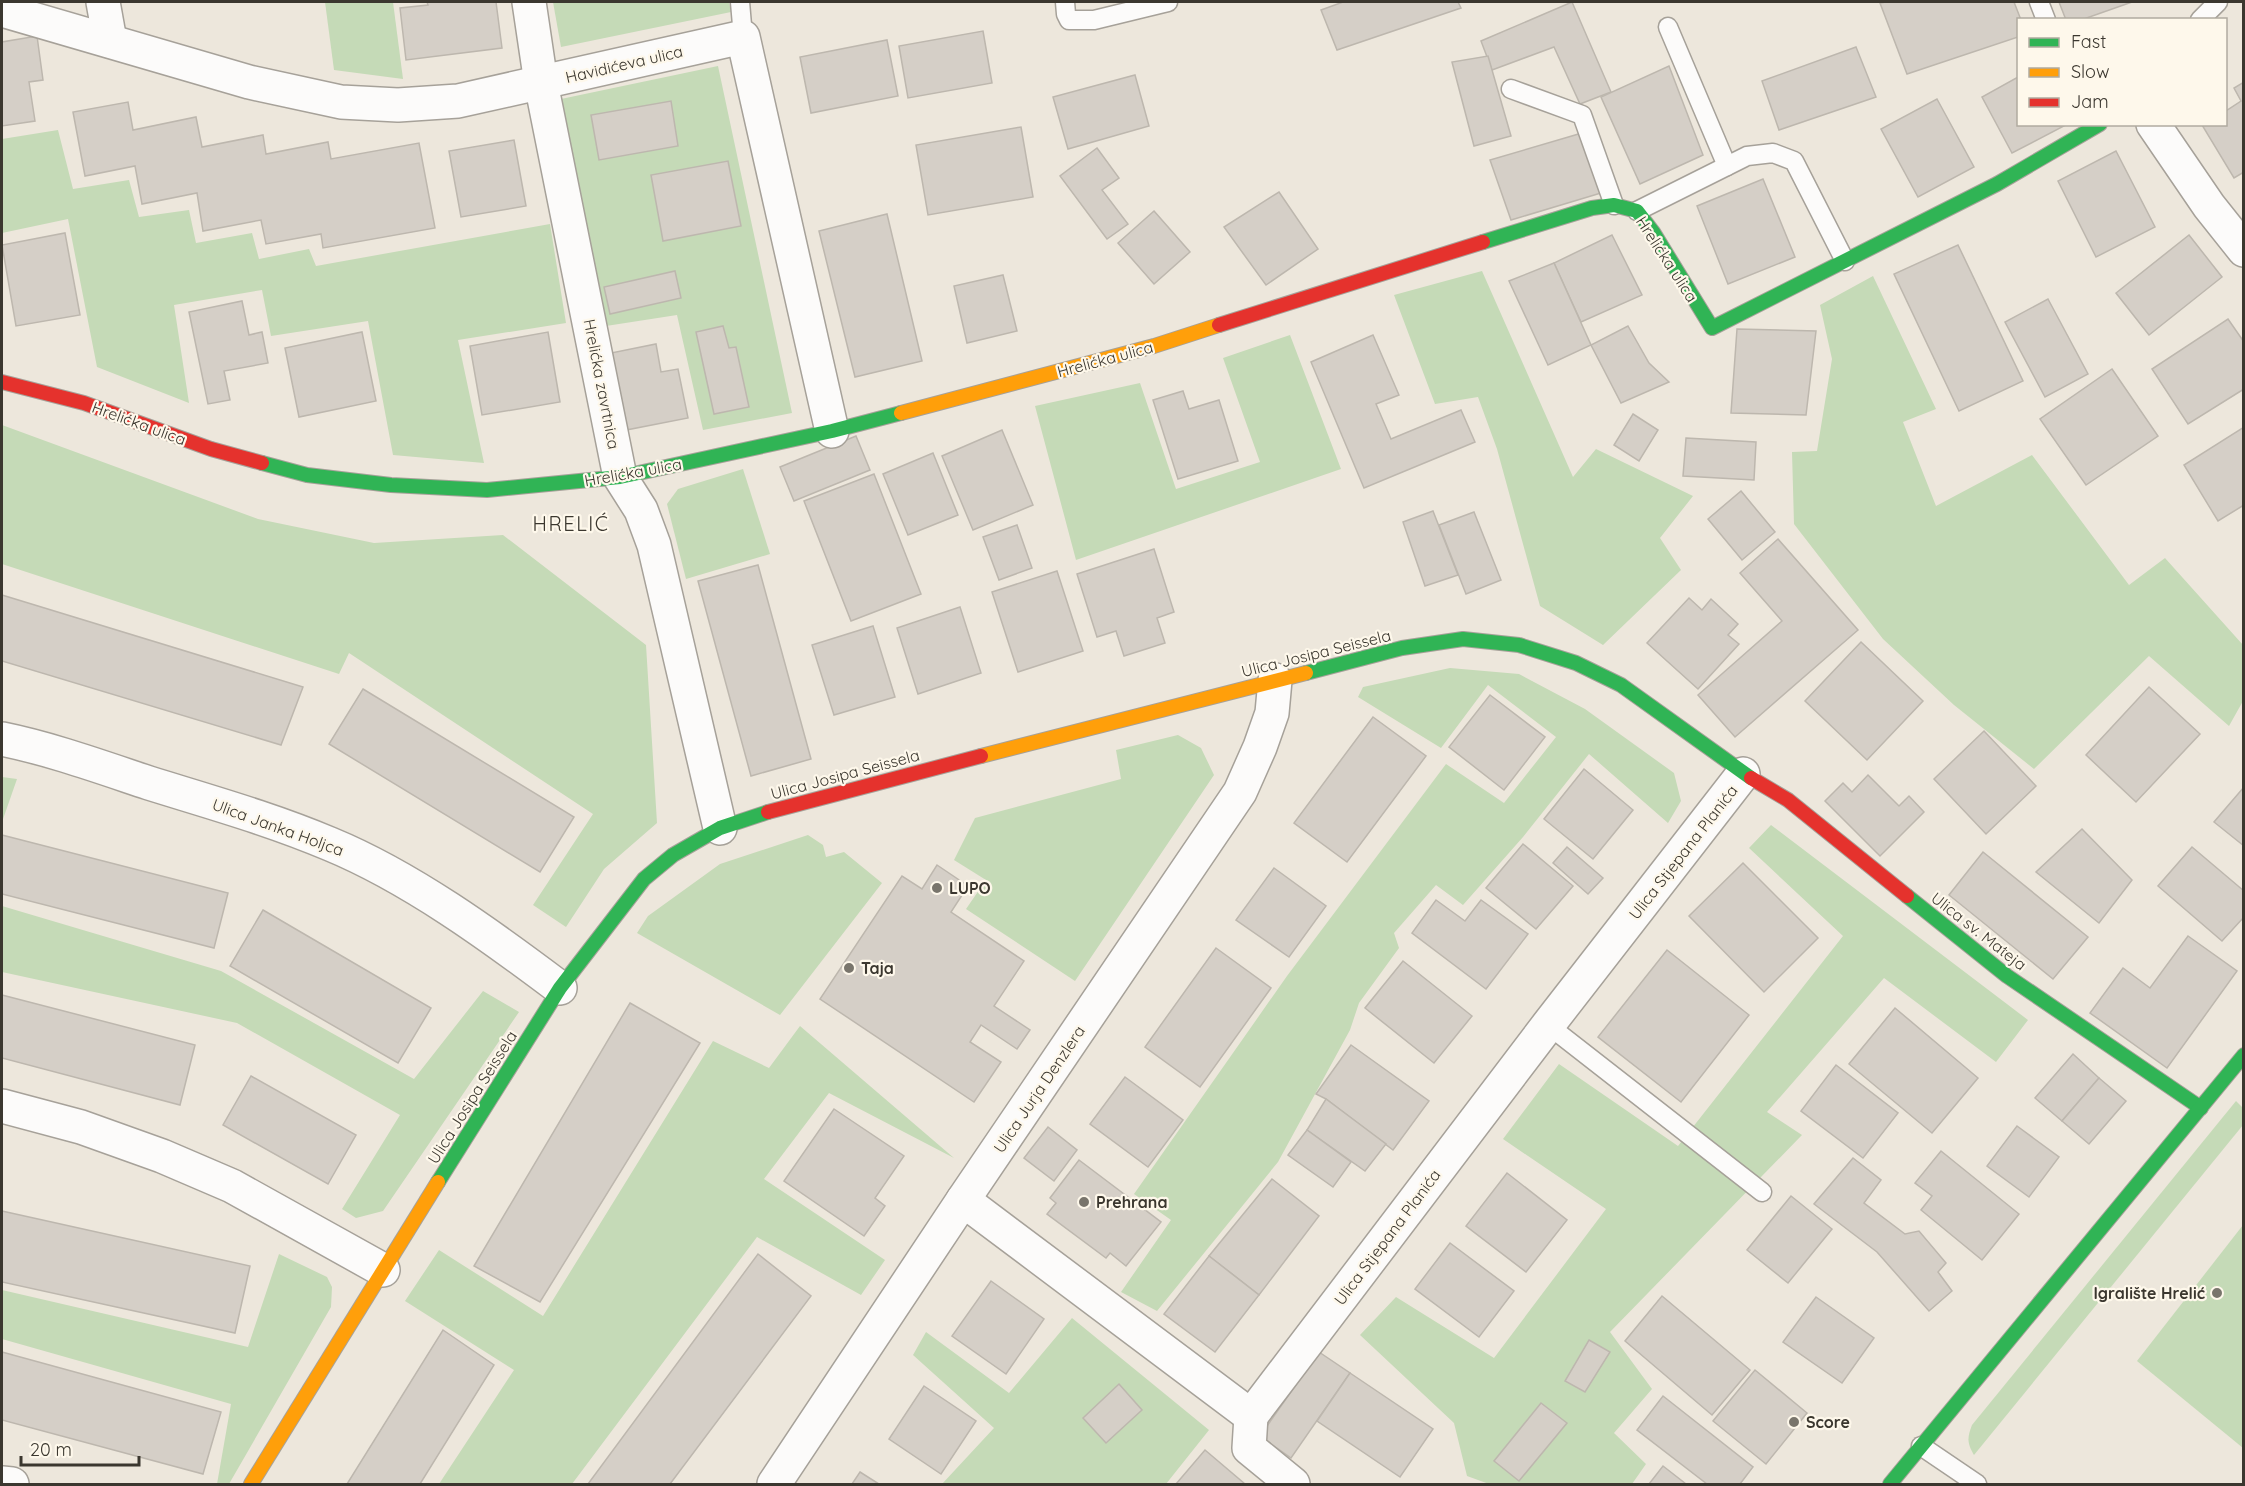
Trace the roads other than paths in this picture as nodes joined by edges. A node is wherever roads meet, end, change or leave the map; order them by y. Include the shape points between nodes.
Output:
1 (103, 2) edge
2 (529, 2) edge
3 (740, 2) edge
4 (1065, 2) edge
5 (1168, 2) edge
6 (2039, 2) edge
7 (2218, 2) edge
8 (1112, 8) edge
9 (2, 10) edge
10 (2045, 18) edge
11 (2202, 18) edge
12 (1668, 27) dead end
13 (743, 37) junction
14 (110, 41) junction
15 (541, 83) junction
16 (1510, 89) dead end
17 (2154, 126) edge
18 (2091, 127) edge
19 (1727, 166) junction
20 (1614, 205) junction
21 (1638, 211) junction
22 (2244, 250) edge
23 (1845, 261) junction
24 (2, 382) edge
25 (832, 430) junction
26 (620, 477) junction
27 (1275, 680) junction
28 (2, 739) edge
29 (1743, 774) junction
30 (720, 828) junction
31 (560, 988) junction
32 (1548, 1025) junction
33 (2244, 1055) edge
34 (2, 1106) edge
35 (2201, 1108) junction
36 (1762, 1192) dead end
37 (963, 1200) junction
38 (383, 1270) junction
39 (1251, 1416) junction
40 (1921, 1446) junction
41 (2, 1483) edge
42 (12, 1485) edge
43 (251, 1485) edge
44 (774, 1485) edge
45 (1293, 1485) edge
46 (1890, 1485) edge
47 (1977, 1485) edge

1 - 14 street
2 - 15 street, Hrelićka zavrtnica
3 - 13 lane
4 - 8 lane via 1069,20 1094,20
5 - 8 lane
6 - 10 lane
7 - 11 lane
9 - 14 street, Havidićeva ulica
12 - 19 lane
13 - 15 street, Havidićeva ulica
13 - 25 street
14 - 15 street, Havidićeva ulica via 249,82 341,102 398,105 458,101
15 - 26 street, Hrelićka zavrtnica
16 - 20 lane via 1582,115
17 - 22 street via 2208,206
18 - 23 street, Hrelićka ulica via 1997,184
19 - 21 lane
19 - 23 lane via 1747,156 1773,153 1794,161
20 - 21 street, Hrelićka ulica
20 - 25 street, Hrelićka ulica via 1580,212 1154,346
21 - 23 street, Hrelićka ulica via 1712,328
24 - 26 street, Hrelićka ulica via 84,403 211,449 307,475 487,490
25 - 26 street, Hrelićka ulica
26 - 30 street, Hrelićka zavrtnica via 641,510 654,544
27 - 29 street, Ulica Josipa Seissela via 1402,648 1462,639 1519,645 1576,663 1621,686
27 - 30 street, Ulica Josipa Seissela via 786,806
27 - 37 street, Ulica Jurja Denzlera via 1272,713 1240,792
28 - 31 street, Ulica Janka Holjca via 132,777 331,844 420,892
29 - 32 street, Ulica Stjepana Planića
29 - 35 street, Ulica sv. Mateja via 1788,800 2007,976
30 - 31 street, Ulica Josipa Seissela via 673,855 644,879
31 - 38 street, Ulica Josipa Seissela
32 - 36 lane
32 - 39 street, Ulica Stjepana Planića
33 - 35 street
34 - 38 street via 81,1127 232,1186
35 - 40 street
37 - 39 street
37 - 44 street, Ulica Jurja Denzlera
38 - 43 street, Ulica Josipa Seissela
39 - 45 street via 1249,1448
40 - 46 street
40 - 47 lane
41 - 42 street

